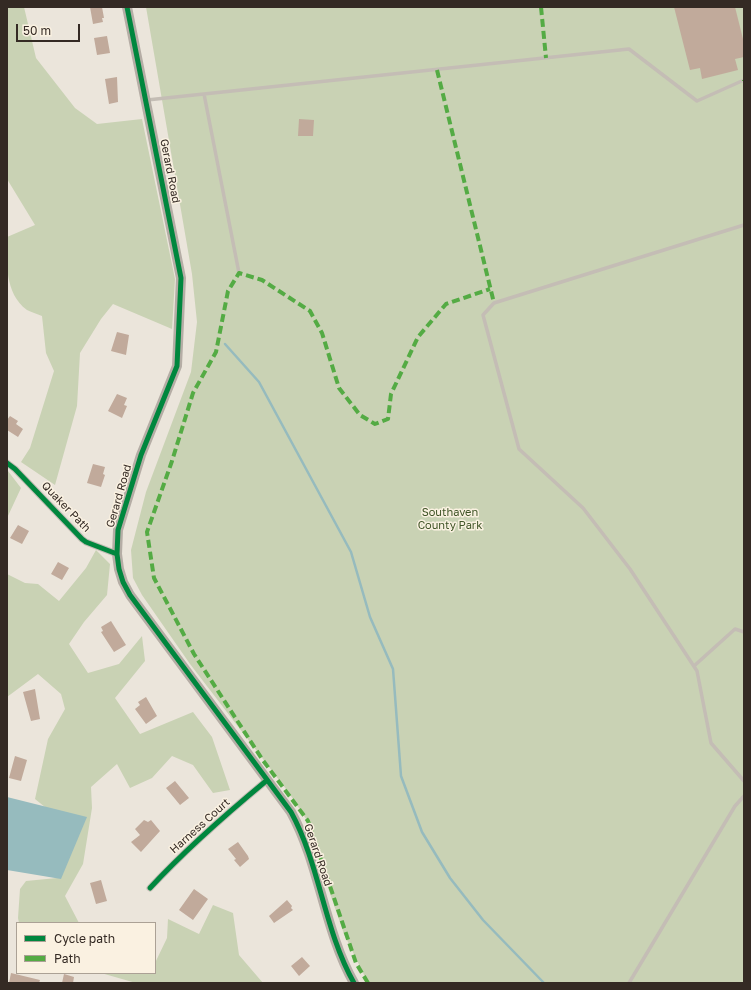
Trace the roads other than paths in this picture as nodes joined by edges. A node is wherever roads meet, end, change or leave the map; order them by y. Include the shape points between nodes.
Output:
1 (127, 7) edge
2 (744, 80) edge
3 (204, 94) junction
4 (146, 100) junction
5 (744, 225) edge
6 (239, 273) dead end
7 (7, 463) edge
8 (117, 554) junction
9 (744, 632) edge
10 (694, 666) junction
11 (266, 781) junction
12 (744, 781) edge
13 (744, 796) edge
14 (150, 888) dead end
15 (354, 983) edge
16 (629, 983) edge

1 - 4 street, Gerard Road
2 - 3 lane via 697,101 629,50
3 - 4 lane
3 - 6 lane
4 - 8 street, Gerard Road via 181,278 176,366 141,455 118,530
5 - 10 lane via 494,303 483,315 519,449 583,508 630,569
7 - 8 street, Quaker Path via 82,539
8 - 11 street, Gerard Road via 123,582 130,595
9 - 10 lane via 735,629
10 - 12 lane via 711,743
11 - 14 street, Harness Court via 182,854
11 - 15 street, Gerard Road via 291,812 296,823 341,956
13 - 16 lane via 735,806

